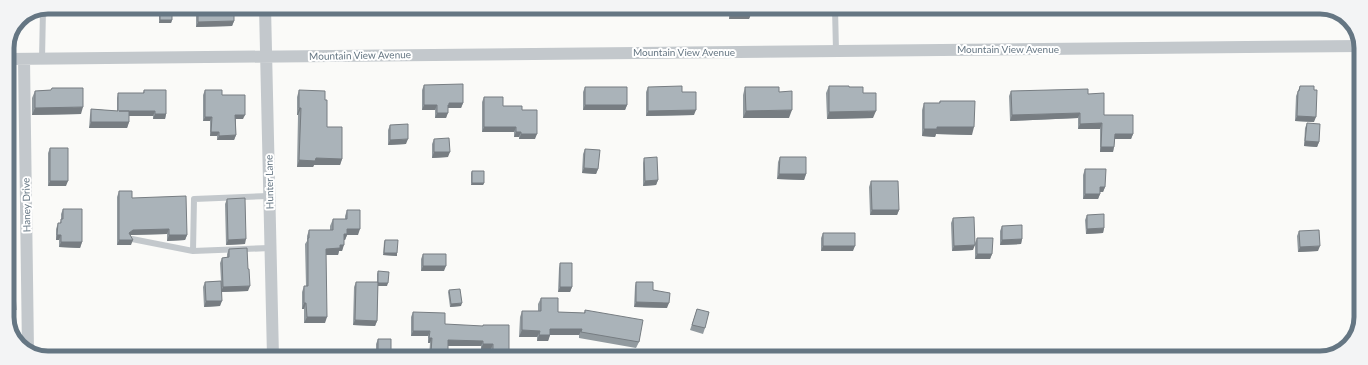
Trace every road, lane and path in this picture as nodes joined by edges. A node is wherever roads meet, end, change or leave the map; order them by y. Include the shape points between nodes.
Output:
1 (265, 14) edge
2 (835, 14) edge
3 (43, 15) edge
4 (1354, 46) edge
5 (836, 51) junction
6 (266, 56) junction
7 (14, 59) edge
8 (24, 59) junction
9 (42, 59) junction
10 (269, 196) junction
11 (132, 239) edge
12 (270, 248) junction
13 (193, 251) junction
14 (28, 344) edge
15 (273, 351) edge

1 - 6 street, Hunter Lane
2 - 5 lane
3 - 9 lane
4 - 5 street, Mountain View Avenue
5 - 6 street, Mountain View Avenue
6 - 9 street, Mountain View Avenue
6 - 10 street, Hunter Lane
7 - 8 street, Mountain View Avenue
8 - 9 street, Mountain View Avenue
8 - 14 street, Haney Drive
10 - 12 street, Hunter Lane
10 - 13 lane via 194,199
11 - 13 lane
12 - 13 lane
12 - 15 street, Hunter Lane

